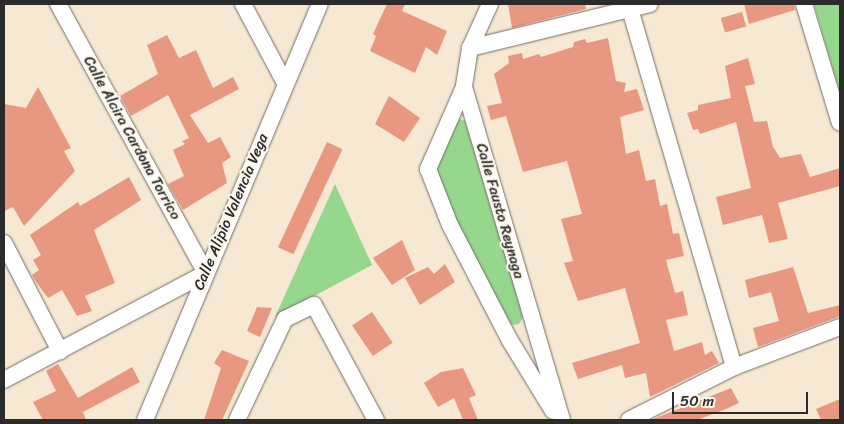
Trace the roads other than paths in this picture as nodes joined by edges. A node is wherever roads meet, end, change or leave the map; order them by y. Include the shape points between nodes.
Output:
1 (58, 4) edge
2 (243, 4) edge
3 (320, 4) edge
4 (490, 4) edge
5 (650, 4) edge
6 (804, 4) edge
7 (630, 9) junction
8 (470, 48) junction
9 (285, 83) junction
10 (464, 87) junction
11 (840, 123) edge
12 (4, 243) edge
13 (206, 273) junction
14 (840, 327) edge
15 (60, 351) junction
16 (734, 367) junction
17 (4, 380) edge
18 (145, 420) edge
19 (237, 420) edge
20 (376, 420) edge
21 (561, 420) edge
22 (629, 420) edge

1 - 13 street, Calle Alcira Cardona Torrico
2 - 9 street
3 - 9 street, Calle Alipio Valencia Vega
4 - 8 street, Calle Fausto Reynaga
5 - 7 street
6 - 11 street
7 - 8 street
7 - 16 street
8 - 10 street, Calle Fausto Reynaga
9 - 13 street, Calle Alipio Valencia Vega
10 - 21 street, Calle Fausto Reynaga
10 - 21 street via 428,169 450,225 509,339
12 - 15 street
13 - 15 street
13 - 18 street, Calle Alipio Valencia Vega
14 - 16 street
15 - 17 street
16 - 22 street
19 - 20 street via 285,319 314,305

